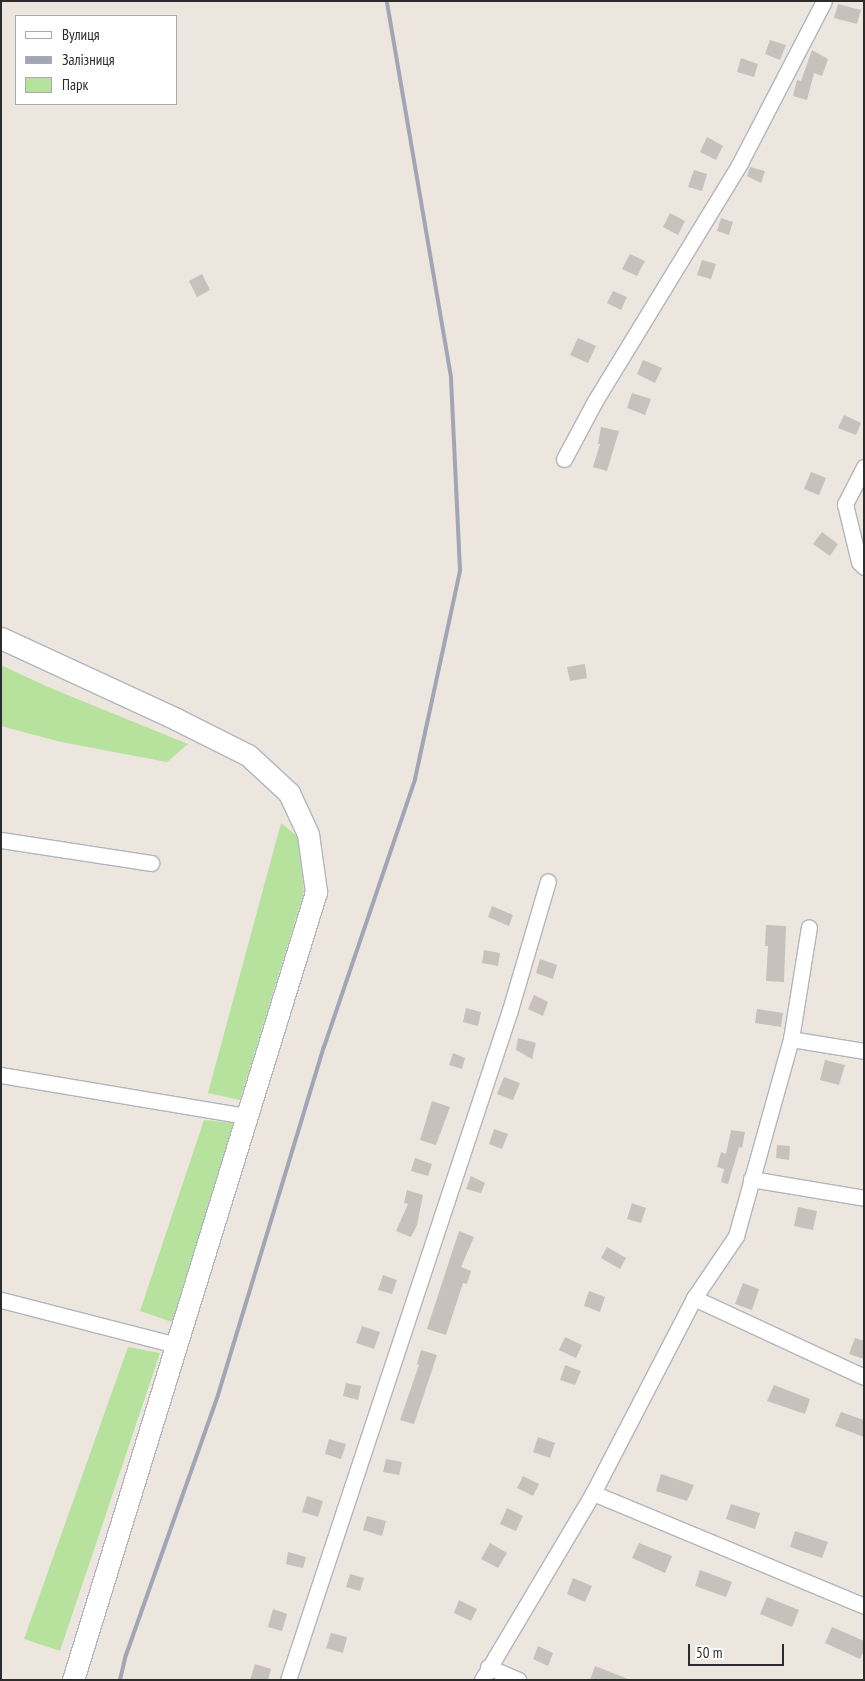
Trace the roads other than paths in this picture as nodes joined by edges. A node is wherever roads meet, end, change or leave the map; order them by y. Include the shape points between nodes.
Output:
1 (824, 1) edge
2 (564, 459) dead end
3 (864, 468) edge
4 (864, 567) edge
5 (1, 638) edge
6 (1, 840) edge
7 (151, 863) dead end
8 (548, 881) dead end
9 (809, 927) dead end
10 (791, 1039) junction
11 (864, 1051) edge
12 (1, 1075) edge
13 (247, 1116) junction
14 (751, 1179) junction
15 (864, 1198) edge
16 (694, 1298) junction
17 (1, 1300) edge
18 (176, 1345) junction
19 (864, 1377) edge
20 (593, 1492) junction
21 (864, 1606) edge
22 (485, 1673) edge
23 (76, 1678) edge
24 (288, 1680) edge
25 (518, 1680) edge

1 - 2 street via 740,163 595,400
3 - 4 street via 845,504 859,562
5 - 13 street via 248,755 289,793 308,834 316,892
6 - 7 street
8 - 24 street via 507,1019
9 - 10 street
10 - 11 street
10 - 14 street
12 - 13 street
13 - 18 street
14 - 15 street
14 - 16 street via 736,1236
16 - 19 street
16 - 20 street
17 - 18 street
18 - 23 street
20 - 21 street
20 - 22 street
22 - 25 street

